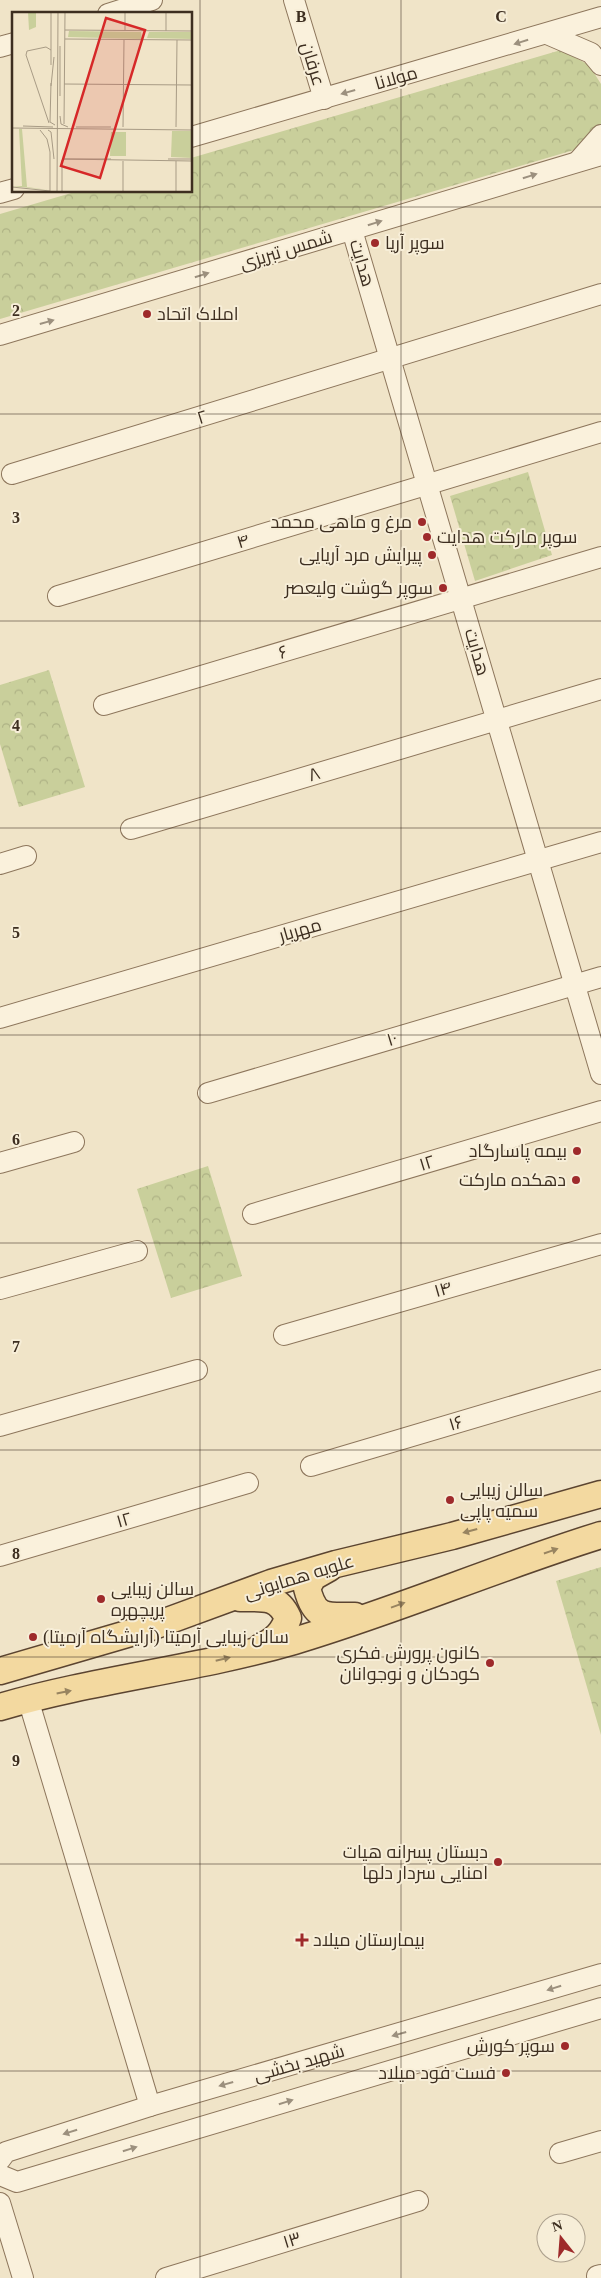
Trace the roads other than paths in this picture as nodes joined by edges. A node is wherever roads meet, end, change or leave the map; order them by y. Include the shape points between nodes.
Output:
1 (152, 0) edge
2 (294, 0) edge
3 (114, 12) edge
4 (601, 17) edge
5 (547, 34) junction
6 (12, 44) edge
7 (0, 48) edge
8 (601, 65) edge
9 (324, 98) junction
10 (601, 136) edge
11 (192, 137) edge
12 (601, 155) edge
13 (577, 162) junction
14 (352, 230) junction
15 (601, 294) edge
16 (0, 335) edge
17 (391, 360) junction
18 (601, 432) edge
19 (12, 474) dead end
20 (428, 486) junction
21 (601, 557) edge
22 (58, 596) dead end
23 (461, 598) junction
24 (601, 688) edge
25 (104, 705) dead end
26 (497, 720) junction
27 (131, 829) dead end
28 (601, 842) edge
29 (26, 856) dead end
30 (539, 860) junction
31 (0, 864) edge
32 (601, 977) edge
33 (575, 985) junction
34 (0, 1018) edge
35 (601, 1074) edge
36 (208, 1094) dead end
37 (601, 1111) edge
38 (74, 1142) dead end
39 (0, 1163) edge
40 (253, 1214) dead end
41 (601, 1244) edge
42 (137, 1251) dead end
43 (0, 1289) edge
44 (284, 1335) dead end
45 (197, 1370) dead end
46 (601, 1380) edge
47 (0, 1426) edge
48 (311, 1466) dead end
49 (248, 1483) dead end
50 (601, 1494) edge
51 (601, 1535) edge
52 (0, 1556) edge
53 (336, 1564) junction
54 (230, 1598) junction
55 (370, 1616) junction
56 (251, 1652) junction
57 (0, 1671) edge
58 (28, 1699) junction
59 (0, 1708) edge
60 (601, 1974) edge
61 (531, 1995) junction
62 (495, 2006) junction
63 (601, 2008) edge
64 (540, 2026) junction
65 (504, 2037) junction
66 (150, 2106) junction
67 (601, 2141) edge
68 (560, 2153) dead end
69 (0, 2160) edge
70 (0, 2175) edge
71 (418, 2202) dead end
72 (0, 2204) edge
73 (24, 2278) edge
74 (166, 2278) edge

1 - 3 street
2 - 9 street, عرفان
4 - 5 street, مولانا
5 - 8 street via 591,54
5 -> 9 street, مولانا
6 - 7 street
9 - 11 street, مولانا
10 - 13 street
12 - 13 street, شمس تبریزی
14 -> 13 street, شمس تبریزی
16 -> 14 street, شمس تبریزی
14 - 17 street, هدایت
15 - 17 street, ۲
17 - 19 street, ۲
17 - 20 street, هدایت
18 - 20 street, ۴
20 - 22 street, ۴
20 - 23 street, هدایت
21 - 23 street, ۶
23 - 25 street, ۶
23 - 26 street, هدایت
24 - 26 street, ۸
26 - 27 street, ۸
26 - 30 street, هدایت
28 - 30 street, مهریار
29 - 31 street
30 - 33 street, هدایت
30 - 34 street, مهریار
32 - 33 street, ۱۰
33 - 35 street, هدایت
33 - 36 street, ۱۰
37 - 40 street, ۱۲
38 - 39 street
41 - 44 street, ۱۴
42 - 43 street
45 - 47 street
46 - 48 street, ۱۶
49 - 52 street, ۱۲
50 -> 53 main road, علویه همایونی via 452,1536
55 -> 51 main road
53 - 54 main road, علویه همایونی
53 - 55 main road via 313,1577 307,1588 311,1606 319,1613 332,1616
54 - 56 main road via 273,1600 283,1606 288,1618 284,1631
54 - 57 main road, علویه همایونی via 151,1627
55 - 56 main road
58 -> 56 main road via 169,1672
58 - 59 main road
58 - 66 street
60 -> 61 street, شهید بخشی
61 - 62 street, شهید بخشی
61 - 64 street
62 - 65 street
62 -> 66 street, شهید بخشی
63 - 64 street, شهید بخشی
64 - 65 street, شهید بخشی
70 -> 65 street, شهید بخشی via 17,2182
66 -> 69 street, شهید بخشی via 6,2152
67 - 68 street
71 - 74 street, ۱۳
72 - 73 street

